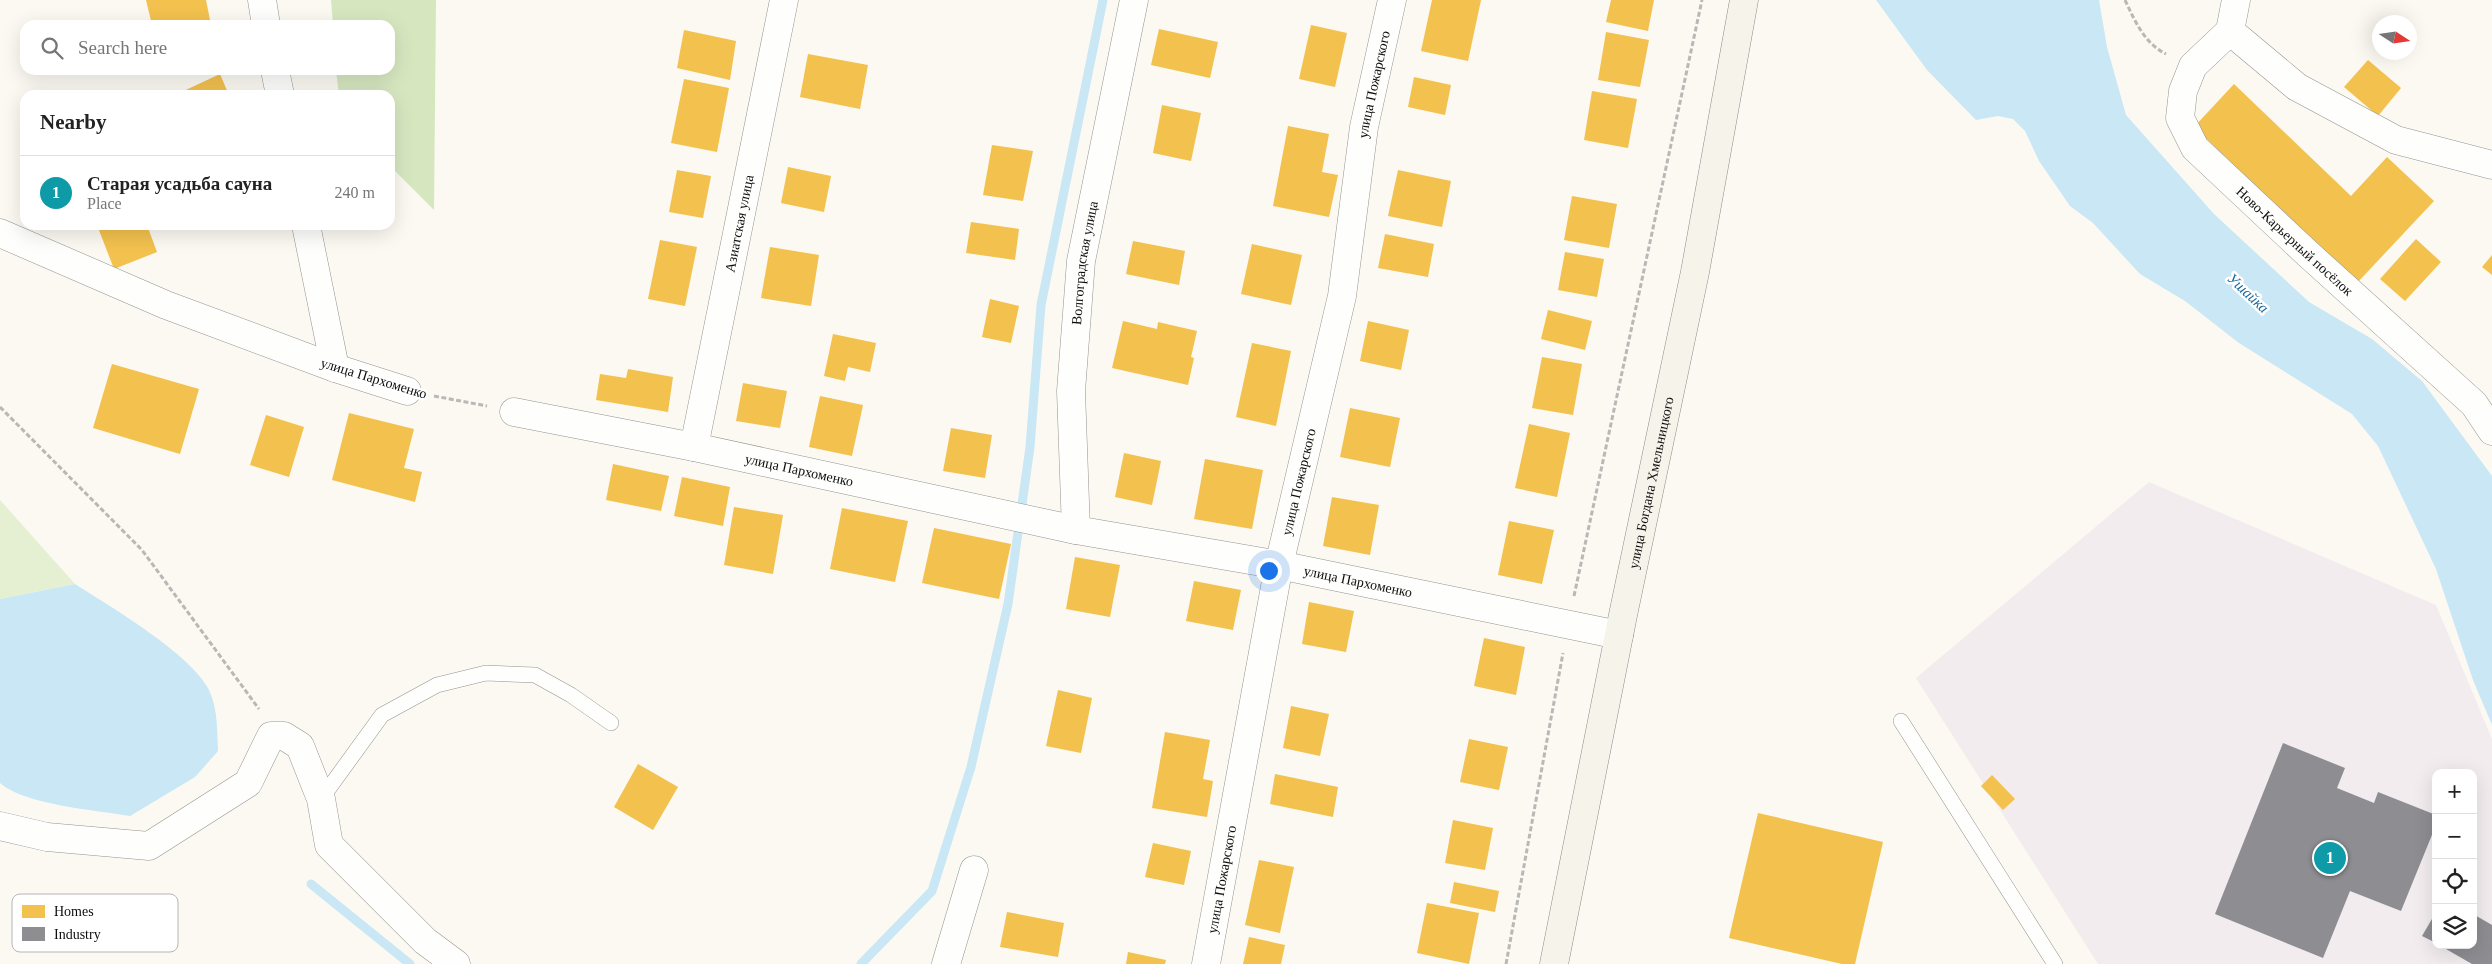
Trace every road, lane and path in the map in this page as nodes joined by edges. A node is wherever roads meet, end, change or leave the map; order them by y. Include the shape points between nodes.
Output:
1 (262, 0) edge
2 (784, 0) edge
3 (1134, 0) edge
4 (1392, 0) edge
5 (1702, 0) edge
6 (1744, 0) edge
7 (2125, 0) edge
8 (2236, 0) edge
9 (265, 20) edge
10 (2230, 31) junction
11 (2193, 66) junction
12 (276, 75) edge
13 (279, 90) edge
14 (2492, 165) edge
15 (307, 230) edge
16 (0, 233) edge
17 (334, 368) junction
18 (407, 391) joint
19 (0, 407) edge
20 (514, 412) joint
21 (2492, 431) edge
22 (694, 447) junction
23 (1076, 530) junction
24 (1279, 566) junction
25 (1568, 625) junction
26 (1619, 635) junction
27 (1901, 721) dead end
28 (611, 723) dead end
29 (271, 736) junction
30 (320, 799) junction
31 (0, 826) edge
32 (974, 870) dead end
33 (456, 964) edge
34 (946, 964) edge
35 (1206, 964) edge
36 (1506, 964) edge
37 (1554, 964) edge
38 (2055, 964) edge

1 - 9 street
2 - 22 street, Азиатская улица
3 - 23 street, Волгоградская улица via 1081,261 1071,391
4 - 24 street, улица Пожарского via 1364,128 1342,296
5 - 25 path
6 - 26 street, улица Богдана Хмельницкого via 1695,272
7 - 11 path via 2137,26 2156,48
8 - 10 street
10 - 11 street, Ново-Карьерный посёлок
10 - 14 street via 2297,87 2396,140
11 - 21 street, Ново-Карьерный посёлок via 2183,91 2180,118 2195,148 2474,404
12 - 13 street
15 - 17 street
16 - 17 street, улица Пархоменко via 166,305
17 - 18 street, улица Пархоменко
18 - 20 path, улица Пархоменко
19 - 29 path via 142,550 243,685 261,712
20 - 22 street, улица Пархоменко
22 - 23 street, улица Пархоменко
23 - 24 street, улица Пархоменко
24 - 25 street, улица Пархоменко
24 - 35 street, улица Пожарского
25 - 26 street, улица Пархоменко
25 - 36 path
26 - 37 street, улица Богдана Хмельницкого
27 - 38 lane
28 - 30 lane via 535,675 486,673 437,685 382,715
29 - 30 street via 284,736 300,746
29 - 31 street via 248,783 149,846 47,837
30 - 33 street via 329,845 425,941
32 - 34 street

